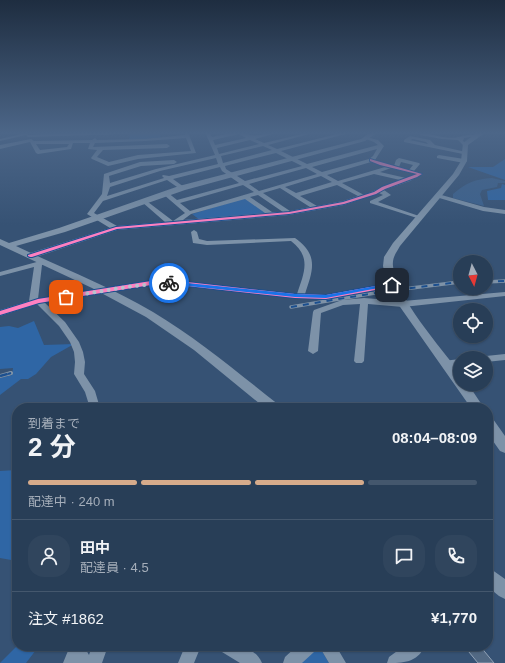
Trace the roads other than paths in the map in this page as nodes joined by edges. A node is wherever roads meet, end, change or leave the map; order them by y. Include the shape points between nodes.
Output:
1 (106, 163) edge
2 (118, 163) joint
3 (189, 163) joint
4 (229, 163) edge
5 (278, 163) edge
6 (301, 163) edge
7 (318, 163) edge
8 (361, 163) edge
9 (380, 163) edge
10 (396, 163) edge
11 (414, 163) edge
12 (460, 163) edge
13 (221, 165) junction
14 (307, 166) junction
15 (393, 167) junction
16 (127, 168) junction
17 (158, 170) junction
18 (374, 172) junction
19 (411, 172) junction
20 (322, 174) junction
21 (231, 175) junction
22 (169, 178) junction
23 (408, 180) junction
24 (337, 182) junction
25 (245, 184) junction
26 (108, 186) junction
27 (280, 186) junction
28 (182, 188) junction
29 (378, 190) junction
30 (165, 193) junction
31 (258, 193) junction
32 (296, 195) junction
33 (245, 196) junction
34 (438, 196) junction
35 (364, 197) junction
36 (101, 200) junction
37 (144, 201) junction
38 (176, 202) junction
39 (316, 208) junction
40 (505, 212) edge
41 (189, 213) junction
42 (289, 213) junction
43 (270, 214) junction
44 (420, 217) junction
45 (96, 219) junction
46 (172, 223) junction
47 (116, 228) junction
48 (194, 232) dead end
49 (4, 244) edge
50 (30, 256) junction
51 (41, 262) junction
52 (0, 274) edge
53 (392, 285) junction
54 (107, 291) junction
55 (505, 294) edge
56 (300, 296) junction
57 (364, 301) junction
58 (36, 302) junction
59 (403, 304) junction
60 (0, 313) edge
61 (313, 351) dead end
62 (505, 357) edge
63 (493, 358) edge
64 (359, 361) dead end
65 (453, 362) edge
66 (446, 363) junction
67 (453, 372) edge
68 (466, 391) edge
69 (94, 403) edge
70 (268, 403) edge
71 (475, 403) edge
72 (493, 430) edge
73 (505, 447) edge
74 (493, 580) edge
75 (505, 590) edge
76 (98, 651) edge
77 (191, 651) edge
78 (236, 651) edge
79 (303, 651) edge
80 (330, 651) edge
81 (411, 651) edge
82 (94, 663) edge
83 (186, 663) edge
84 (254, 663) edge
85 (291, 663) edge
86 (338, 663) edge
87 (395, 663) edge

1 - 2 street
2 - 16 street
3 - 16 street via 150,163
3 - 17 street
4 - 13 street
5 - 21 street
6 - 14 street
7 - 14 street
8 - 20 street
9 - 15 street
10 - 15 street
11 - 19 street via 417,164
12 - 34 street via 456,176
13 - 21 street
13 - 22 street
14 - 20 street
14 - 25 street
15 - 18 street
15 - 19 street
16 - 26 street via 106,175
17 - 22 street
17 - 26 street
18 - 23 street
18 - 24 street
19 - 23 street via 420,174
20 - 24 street
20 - 27 street
21 - 25 street
21 - 28 street
22 - 28 street
22 - 36 street
23 - 29 street
24 - 32 street
24 - 35 street
25 - 31 street
25 - 38 street
26 - 36 street via 106,195
27 - 31 street
27 - 32 street
28 - 30 street
29 - 35 street
29 - 44 street via 388,195 372,202
30 - 37 street
30 - 38 street
31 - 33 street
31 - 42 street
32 - 39 street
33 - 41 street
33 - 43 street
34 - 40 street via 483,209
34 - 44 street
35 - 39 street
36 - 45 street via 90,214
37 - 45 street
37 - 46 street
38 - 41 street
39 - 42 street
41 - 46 street
42 - 43 street
43 - 46 street
44 - 53 street via 389,257 388,274
45 - 47 street
45 - 49 street
46 - 47 street
47 - 50 street
48 - 56 street via 196,241 207,243 293,239 303,245 308,251 309,270
49 - 50 street
50 - 51 street
51 - 52 street
51 - 54 street
51 - 58 street
53 - 56 street via 326,297
53 - 59 street
54 - 56 street via 171,282
54 - 58 street
54 - 70 street via 151,315
55 - 59 street
57 - 59 street
57 - 61 street via 342,303 317,312
57 - 64 street
58 - 60 street
58 - 69 street via 66,328 74,339 81,364 79,374 90,390
59 - 66 street
62 - 63 street
65 - 66 street
66 - 67 street
68 - 71 street
72 - 73 street
74 - 75 street
76 - 82 street
77 - 83 street
78 - 84 street
79 - 85 street
80 - 86 street
81 - 87 street

